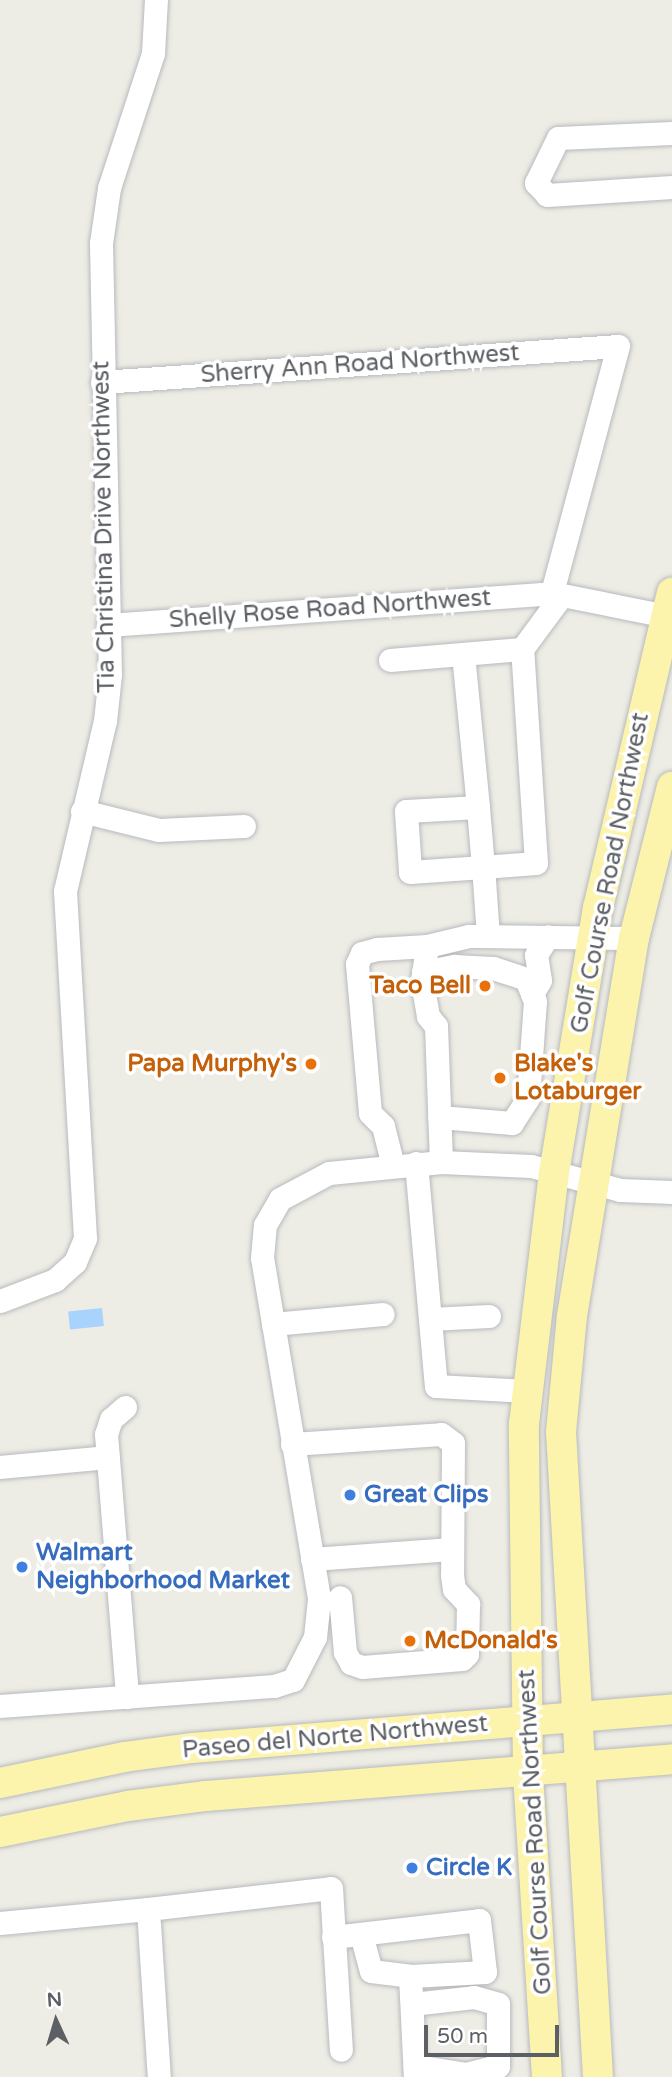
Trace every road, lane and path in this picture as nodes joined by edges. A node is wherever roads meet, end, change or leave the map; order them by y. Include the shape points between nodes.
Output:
1 (156, 0) edge
2 (672, 133) edge
3 (672, 187) edge
4 (102, 382) junction
5 (557, 594) junction
6 (669, 608) edge
7 (108, 625) junction
8 (522, 649) junction
9 (463, 654) junction
10 (390, 660) dead end
11 (672, 787) edge
12 (478, 807) junction
13 (82, 811) junction
14 (244, 826) dead end
15 (482, 867) junction
16 (488, 936) junction
17 (548, 936) junction
18 (593, 936) junction
19 (634, 938) junction
20 (428, 946) junction
21 (424, 972) junction
22 (533, 994) junction
23 (439, 1117) junction
24 (441, 1162) junction
25 (416, 1163) junction
26 (393, 1166) junction
27 (554, 1173) junction
28 (593, 1182) junction
29 (672, 1192) edge
30 (0, 1301) edge
31 (383, 1314) dead end
32 (489, 1316) dead end
33 (430, 1318) junction
34 (272, 1324) junction
35 (527, 1391) junction
36 (125, 1407) dead end
37 (292, 1444) junction
38 (108, 1457) junction
39 (0, 1467) edge
40 (452, 1549) junction
41 (312, 1559) junction
42 (340, 1597) dead end
43 (127, 1697) junction
44 (0, 1706) edge
45 (672, 1709) edge
46 (578, 1718) junction
47 (528, 1722) junction
48 (672, 1759) edge
49 (582, 1768) junction
50 (528, 1772) junction
51 (0, 1783) edge
52 (0, 1832) edge
53 (148, 1909) junction
54 (0, 1923) edge
55 (360, 1934) junction
56 (333, 1937) junction
57 (410, 1976) junction
58 (412, 2004) junction
59 (341, 2050) dead end
60 (415, 2071) edge
61 (159, 2077) edge
62 (547, 2077) edge
63 (598, 2077) edge

1 - 4 street, Tia Christina Drive Northwest via 153,52 109,188 101,243
2 - 3 street via 558,138 536,183 547,195
4 - 5 street, Sherry Ann Road Northwest via 618,346
4 - 7 street, Tia Christina Drive Northwest
5 - 6 street, Shelly Rose Road Northwest
5 - 7 street, Shelly Rose Road Northwest
5 - 8 street
6 - 18 main road, Golf Course Road Northwest
7 - 13 street, Tia Christina Drive Northwest via 105,721
8 - 9 street
8 - 15 street via 536,863
9 - 10 street
9 - 12 street
11 - 19 main road, Golf Course Road Northwest
12 - 15 street
12 - 15 street via 406,811 410,872
13 - 14 street via 159,830
13 - 30 street, Tia Christina Drive Northwest via 65,891 65,928 85,1238 75,1262 55,1280
15 - 16 street
16 - 17 street
16 - 20 street
17 - 18 street
17 - 22 street via 536,955 540,979
18 - 19 street
18 - 27 main road, Golf Course Road Northwest
19 - 28 main road, Golf Course Road Northwest
20 - 21 street
20 - 26 street via 377,949 362,953 357,964 370,1113 383,1126
21 - 22 street via 454,966 493,968 526,979
21 - 23 street via 428,1016 436,1026
22 - 23 street via 528,1098 512,1124
23 - 24 street
24 - 25 street
24 - 27 street via 495,1162
25 - 26 street
25 - 33 street
26 - 34 street via 330,1173 280,1199 265,1225 262,1258
27 - 28 street
27 - 35 main road, Golf Course Road Northwest
28 - 29 street via 620,1190
28 - 46 main road, Golf Course Road Northwest via 572,1316 561,1432
31 - 34 street
32 - 33 street
33 - 35 street via 436,1386
34 - 37 street
35 - 47 main road, Golf Course Road Northwest
36 - 38 street via 111,1419 106,1434
37 - 40 street via 449,1437
37 - 41 street
38 - 39 street
38 - 43 street
40 - 41 street
40 - 42 street via 454,1589 468,1604 470,1643 462,1659 362,1667 351,1663 345,1652
41 - 43 street via 319,1598 316,1637 293,1680 274,1686
43 - 44 street
45 - 46 main road, Paseo del Norte Northwest
46 - 47 main road, Paseo del Norte Northwest
46 - 49 main road, Golf Course Road Northwest
47 - 50 main road, Golf Course Road Northwest
47 - 51 main road, Paseo del Norte Northwest via 192,1748
48 - 49 main road, Paseo del Norte Northwest
49 - 50 main road, Paseo del Norte Northwest
49 - 63 main road, Golf Course Road Northwest
50 - 52 main road, Paseo del Norte Northwest via 206,1796 128,1806
50 - 62 main road, Golf Course Road Northwest
53 - 54 street
53 - 56 street via 331,1888
53 - 61 street
55 - 56 street
55 - 57 street via 371,1971
55 - 57 street via 479,1920 485,1972
56 - 59 street
57 - 58 street
58 - 60 street
58 - 60 street via 474,1997 498,2004 498,2066 467,2074

